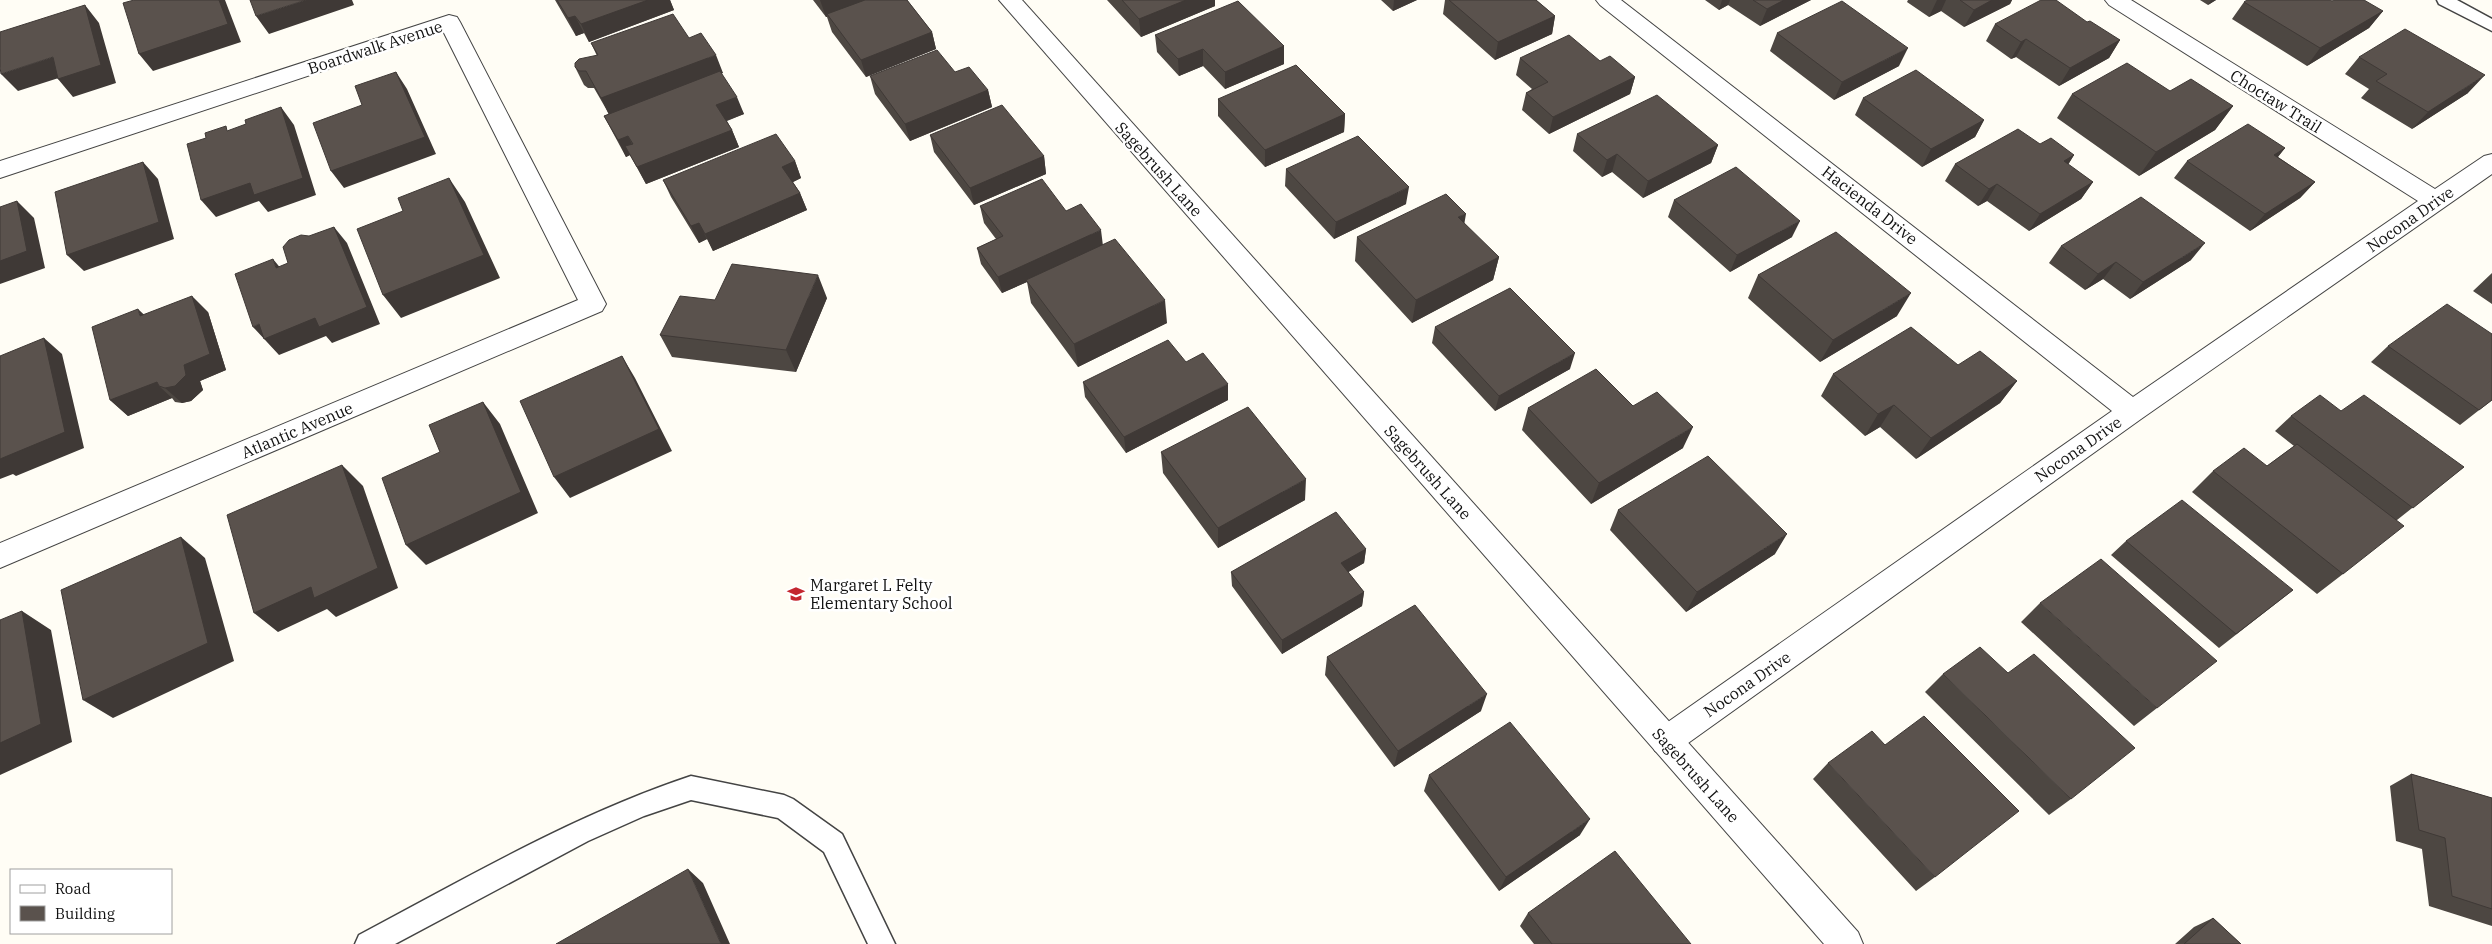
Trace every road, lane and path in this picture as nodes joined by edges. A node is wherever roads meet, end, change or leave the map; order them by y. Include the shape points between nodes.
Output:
1 (1010, 0) edge
2 (1607, 0) edge
3 (2116, 0) edge
4 (2445, 0) edge
5 (2492, 26) edge
6 (2492, 162) edge
7 (0, 170) edge
8 (2436, 201) junction
9 (593, 304) joint
10 (2132, 410) junction
11 (0, 556) edge
12 (1666, 741) junction
13 (368, 944) edge
14 (882, 944) edge
15 (1846, 944) edge

1 - 12 street, Sagebrush Lane
2 - 10 street, Hacienda Drive
3 - 8 street, Choctaw Trail
4 - 5 lane
6 - 8 street, Nocona Drive
7 - 9 street, Boardwalk Avenue via 449,22
8 - 10 street, Nocona Drive
9 - 11 street, Atlantic Avenue
10 - 12 street, Nocona Drive
12 - 15 street, Sagebrush Lane
13 - 14 lane via 579,832 640,805 691,788 784,807 833,842

